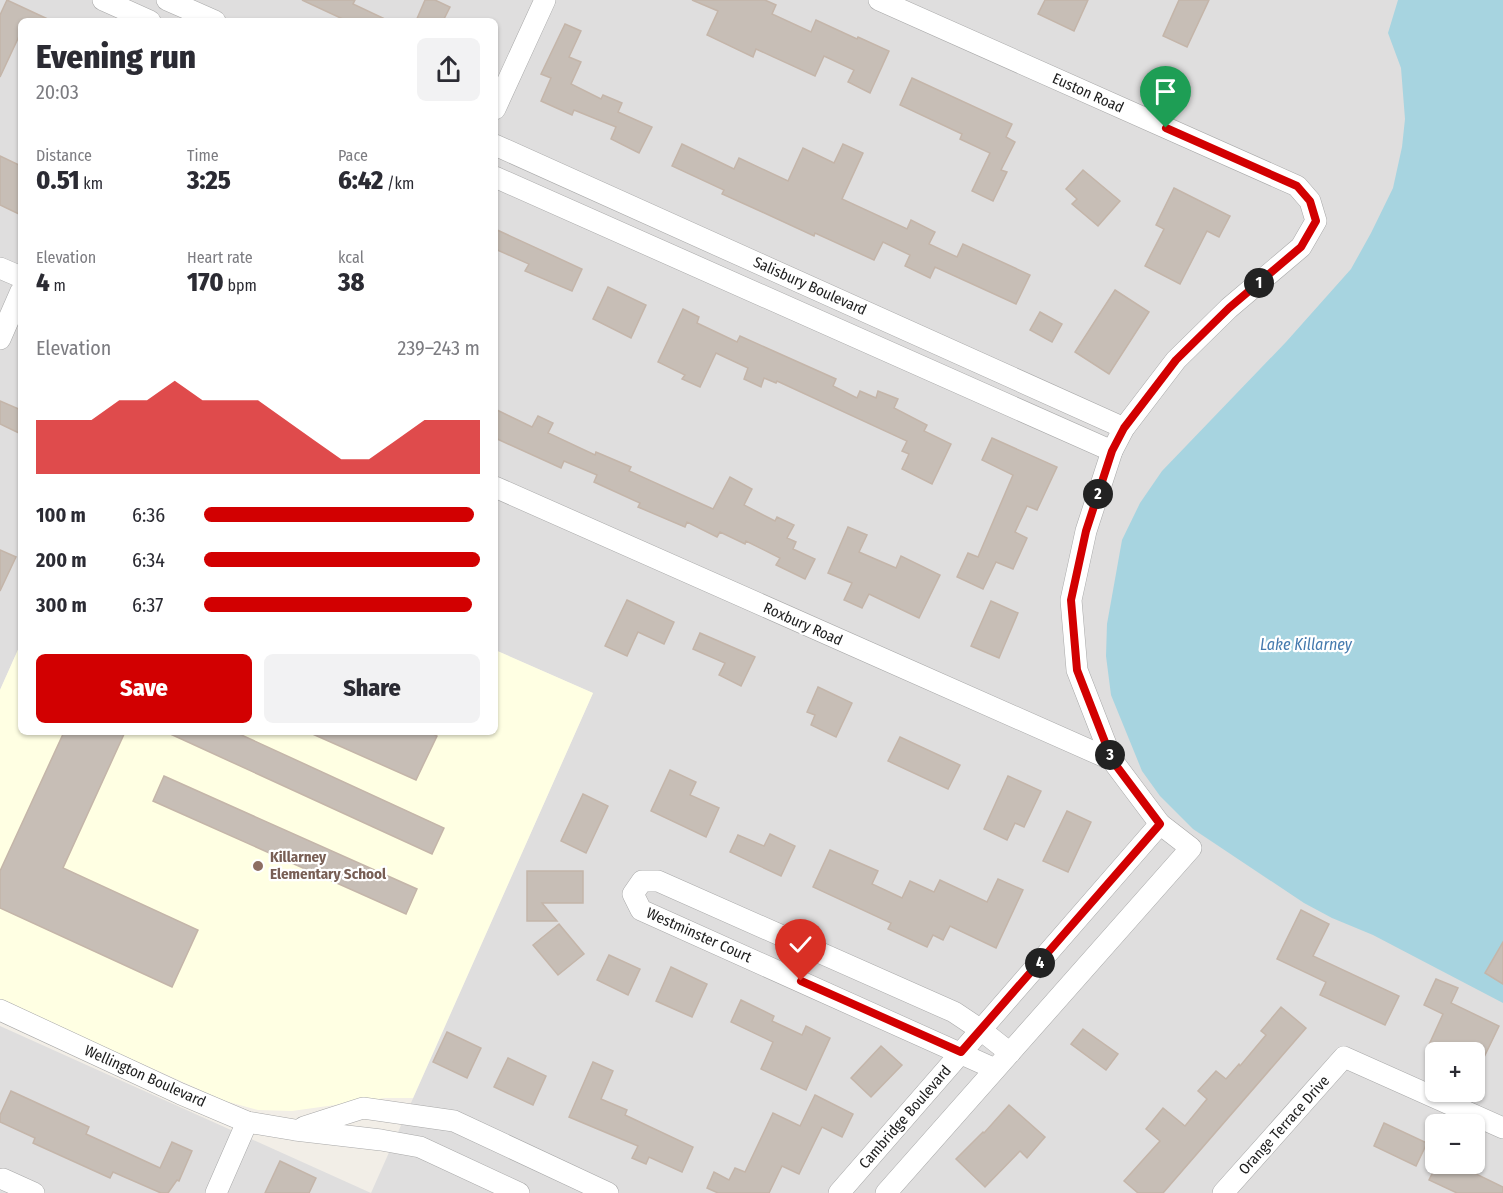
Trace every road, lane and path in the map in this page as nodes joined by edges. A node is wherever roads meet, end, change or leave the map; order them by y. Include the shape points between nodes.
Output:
1 (103, 0) edge
2 (168, 0) edge
3 (545, 0) edge
4 (879, 0) edge
5 (143, 18) edge
6 (208, 18) edge
7 (498, 102) edge
8 (498, 146) edge
9 (498, 178) edge
10 (0, 268) edge
11 (18, 276) edge
12 (18, 298) edge
13 (0, 339) edge
14 (1124, 428) junction
15 (1112, 451) junction
16 (498, 488) edge
17 (1112, 760) junction
18 (1160, 824) junction
19 (0, 1010) edge
20 (981, 1030) junction
21 (961, 1052) junction
22 (1010, 1053) junction
23 (995, 1069) junction
24 (247, 1122) junction
25 (1503, 1128) edge
26 (295, 1130) junction
27 (3, 1179) dead end
28 (34, 1193) edge
29 (216, 1193) edge
30 (519, 1193) edge
31 (608, 1193) edge
32 (839, 1193) edge
33 (886, 1193) edge
34 (1223, 1193) edge

1 - 5 street
2 - 6 street
3 - 7 street
4 - 14 street, Euston Road via 1297,186 1310,201 1316,221 1301,247 1229,308 1176,360
8 - 14 street, Salisbury Boulevard
9 - 15 street, Salisbury Boulevard
10 - 11 street
12 - 13 street
14 - 15 street
15 - 17 street via 1086,531 1071,600 1077,670
16 - 17 street, Roxbury Road
17 - 18 street
18 - 20 street, Cambridge Boulevard
18 - 22 street via 1191,848
19 - 24 street, Wellington Boulevard
20 - 21 street, Cambridge Boulevard
20 - 21 street, Westminster Court via 954,1012 658,880 642,881 633,894 641,910
20 - 22 street, Westminster Court
21 - 23 street, Westminster Court
21 - 32 street, Cambridge Boulevard
22 - 23 street
23 - 33 street
24 - 26 street, Wellington Boulevard
24 - 29 street
25 - 34 street, Orange Terrace Drive via 1344,1057
26 - 30 street, Wellington Boulevard via 420,1148
26 - 31 street, Wellington Boulevard via 363,1108 454,1121
27 - 28 street

